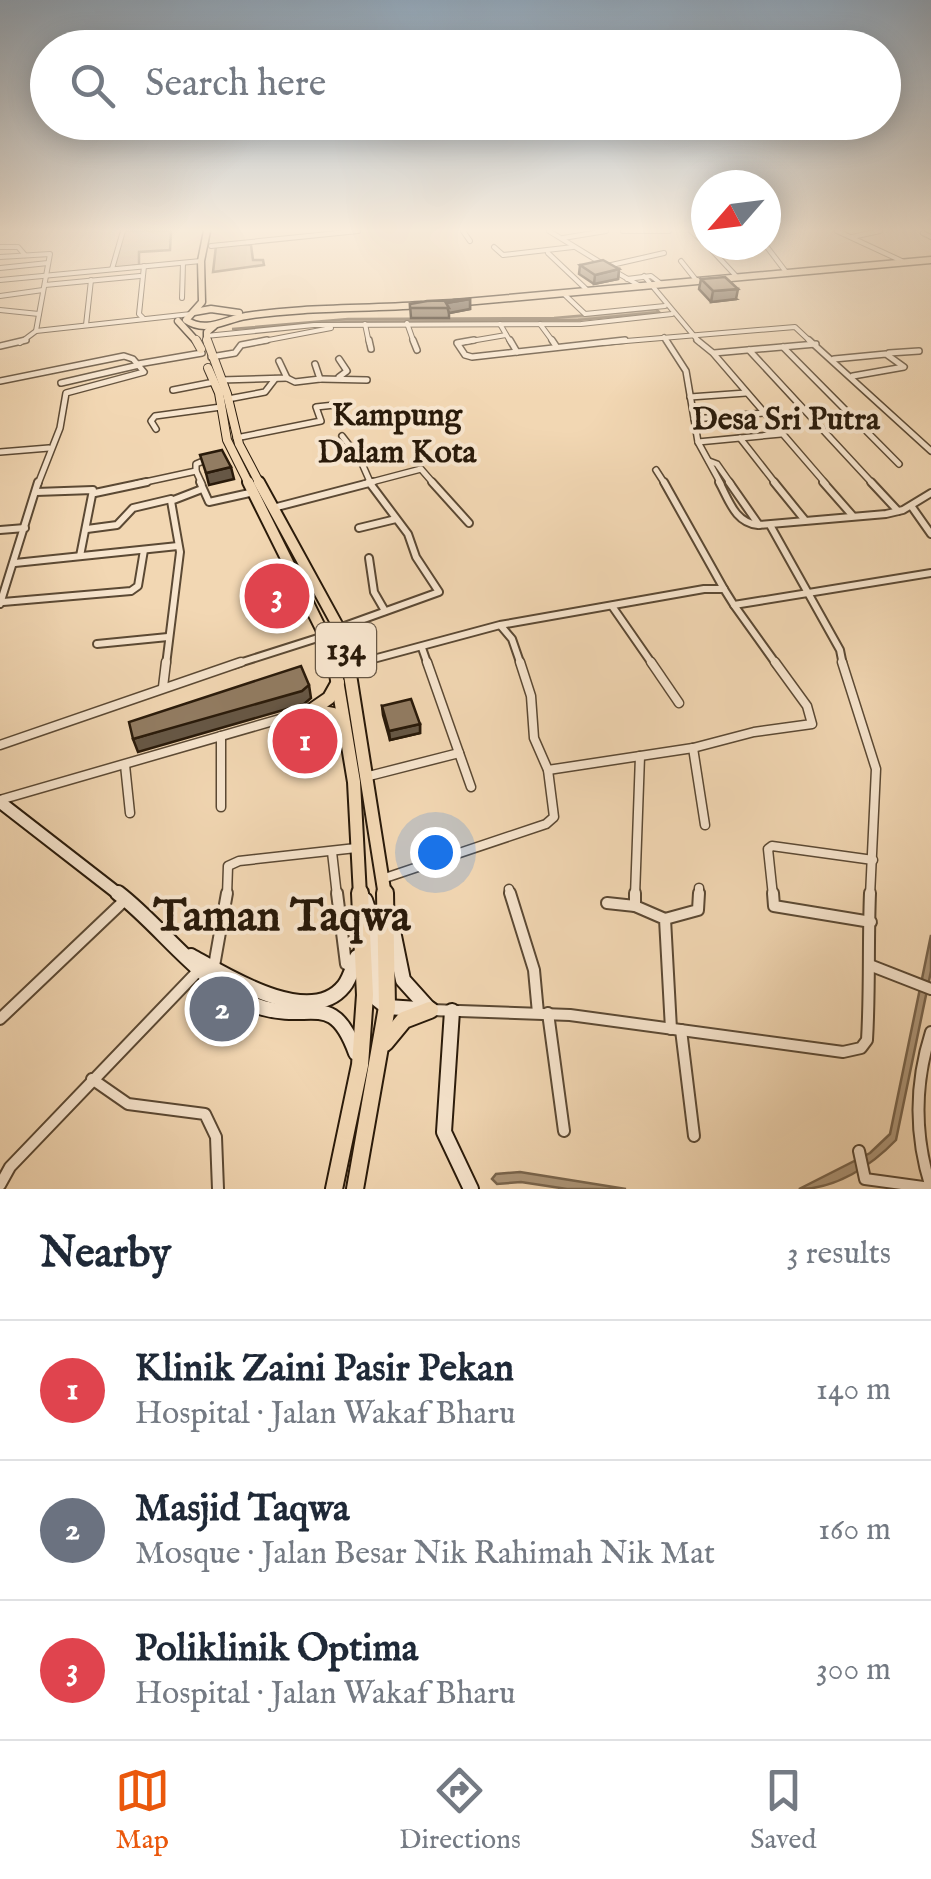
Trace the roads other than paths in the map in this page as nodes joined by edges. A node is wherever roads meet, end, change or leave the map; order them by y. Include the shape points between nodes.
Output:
1 (53, 286) edge
2 (90, 286) edge
3 (140, 286) edge
4 (183, 286) edge
5 (201, 286) edge
6 (210, 286) edge
7 (618, 286) edge
8 (635, 286) edge
9 (650, 286) edge
10 (44, 288) junction
11 (587, 288) joint
12 (565, 294) junction
13 (0, 296) edge
14 (182, 298) dead end
15 (665, 306) junction
16 (0, 310) edge
17 (607, 312) junction
18 (39, 314) junction
19 (672, 314) junction
20 (259, 316) junction
21 (145, 319) junction
22 (191, 319) junction
23 (613, 320) junction
24 (178, 321) junction
25 (216, 322) junction
26 (407, 323) junction
27 (342, 324) junction
28 (366, 324) junction
29 (500, 324) junction
30 (540, 324) junction
31 (581, 324) junction
32 (86, 326) junction
33 (36, 331) junction
34 (689, 334) junction
35 (506, 335) junction
36 (663, 336) junction
37 (597, 342) junction
38 (816, 344) junction
39 (0, 346) edge
40 (557, 347) junction
41 (783, 347) junction
42 (371, 349) dead end
43 (418, 350) dead end
44 (749, 350) junction
45 (919, 350) dead end
46 (517, 352) junction
47 (204, 353) junction
48 (713, 353) junction
49 (883, 354) junction
50 (868, 356) junction
51 (339, 359) dead end
52 (833, 359) junction
53 (279, 361) dead end
54 (315, 364) dead end
55 (138, 365) junction
56 (886, 371) junction
57 (852, 376) junction
58 (287, 378) junction
59 (338, 378) junction
60 (275, 379) junction
61 (320, 379) junction
62 (367, 380) dead end
63 (0, 381) edge
64 (218, 381) junction
65 (61, 383) dead end
66 (173, 390) dead end
67 (748, 393) junction
68 (690, 398) junction
69 (225, 403) junction
70 (344, 404) dead end
71 (764, 413) junction
72 (694, 419) junction
73 (156, 429) dead end
74 (782, 434) junction
75 (342, 436) dead end
76 (236, 438) junction
77 (740, 438) junction
78 (698, 442) junction
79 (50, 448) junction
80 (931, 450) edge
81 (0, 452) edge
82 (233, 453) junction
83 (708, 460) junction
84 (900, 464) dead end
85 (196, 470) junction
86 (656, 470) dead end
87 (369, 482) junction
88 (202, 489) junction
89 (36, 492) junction
90 (254, 492) junction
91 (95, 493) junction
92 (931, 493) edge
93 (172, 498) junction
94 (912, 507) junction
95 (272, 508) junction
96 (899, 512) junction
97 (852, 516) junction
98 (396, 518) junction
99 (805, 520) junction
100 (469, 524) dead end
101 (765, 525) junction
102 (25, 528) junction
103 (86, 528) junction
104 (359, 528) dead end
105 (0, 530) edge
106 (931, 534) edge
107 (178, 546) junction
108 (144, 550) junction
109 (80, 556) junction
110 (369, 558) dead end
111 (14, 563) junction
112 (931, 573) edge
113 (724, 589) junction
114 (805, 594) junction
115 (1, 603) edge
116 (612, 606) junction
117 (734, 606) junction
118 (385, 612) junction
119 (500, 626) junction
120 (340, 628) junction
121 (326, 636) junction
122 (168, 637) junction
123 (98, 644) dead end
124 (422, 648) junction
125 (349, 665) junction
126 (338, 682) junction
127 (163, 686) junction
128 (678, 703) dead end
129 (312, 710) junction
130 (222, 736) junction
131 (348, 737) junction
132 (0, 745) edge
133 (693, 748) junction
134 (459, 754) junction
135 (640, 756) junction
136 (124, 764) junction
137 (548, 770) junction
138 (369, 776) junction
139 (472, 787) dead end
140 (0, 801) edge
141 (221, 807) dead end
142 (130, 813) dead end
143 (705, 824) dead end
144 (358, 848) junction
145 (332, 852) junction
146 (873, 860) junction
147 (385, 878) junction
148 (360, 887) junction
149 (699, 888) dead end
150 (509, 890) dead end
151 (126, 899) junction
152 (606, 903) dead end
153 (387, 904) junction
154 (635, 906) junction
155 (665, 920) junction
156 (870, 922) junction
157 (362, 938) junction
158 (346, 964) dead end
159 (872, 966) junction
160 (206, 968) junction
161 (931, 989) edge
162 (387, 1007) junction
163 (430, 1010) junction
164 (452, 1011) junction
165 (543, 1013) junction
166 (0, 1019) edge
167 (676, 1029) junction
168 (931, 1032) edge
169 (382, 1048) junction
170 (360, 1066) junction
171 (92, 1079) junction
172 (564, 1131) dead end
173 (694, 1136) dead end
174 (860, 1160) dead end
175 (0, 1186) edge
176 (218, 1189) edge
177 (334, 1189) edge
178 (355, 1189) edge
179 (471, 1189) edge

1 - 10 street
2 - 32 street
3 - 21 street via 139,314
4 - 14 street
5 - 22 highway via 202,302
6 - 25 highway
7 - 11 highway
8 - 12 highway
9 - 15 street
10 - 13 street
10 - 18 street
11 - 12 highway via 443,302
12 - 17 street via 582,313
15 - 17 street
15 - 19 street
16 - 18 street
17 - 23 street
18 - 33 street
19 - 23 street
19 - 34 street
20 - 25 highway
20 - 25 highway
20 - 25 highway via 429,303
21 - 22 street
21 - 24 street
21 - 32 street
22 - 24 street
22 - 25 highway
22 - 25 highway
22 - 47 main road, 134
23 - 31 street
24 - 47 main road
25 - 27 street
25 - 47 main road, 134
26 - 28 street
26 - 29 street
26 - 43 street
27 - 28 street
27 - 47 street via 241,345 235,353
28 - 42 street
29 - 30 street
29 - 35 street
30 - 31 street
30 - 40 street
31 - 37 street
32 - 33 street
33 - 39 street via 28,340
34 - 36 street
34 - 38 street via 797,328
34 - 48 street
35 - 46 street
35 - 46 street via 457,343 469,357
36 - 37 street
36 - 68 street via 686,371
37 - 40 street
38 - 41 street
38 - 52 street
40 - 46 street
41 - 44 street
41 - 84 street
44 - 48 street
44 - 96 street
45 - 49 street
47 - 55 street
47 - 64 main road, 134
48 - 67 street
49 - 50 street
49 - 56 street via 904,367
50 - 52 street
50 - 56 street
51 - 59 street via 347,371
52 - 57 street
53 - 58 street
54 - 61 street
55 - 63 street via 124,356
55 - 65 street
55 - 79 street via 144,372 139,376 68,391
56 - 57 street
57 - 80 street
58 - 60 street
58 - 61 street
59 - 61 street
59 - 62 street
60 - 64 street
60 - 69 street via 265,392
64 - 66 street
64 - 69 main road, 134
67 - 68 street
67 - 71 street
68 - 72 street
69 - 73 street via 155,416 150,420
69 - 76 main road, 134
69 - 82 main road, 134 via 222,423
70 - 76 street via 318,406 321,420
71 - 72 street
71 - 74 street
72 - 78 street
74 - 77 street
74 - 97 street
75 - 87 street
76 - 95 main road, 134
77 - 78 street
77 - 99 street
78 - 83 street
79 - 81 street
79 - 89 street
82 - 85 street via 198,462
82 - 90 main road, 134
83 - 101 street
83 - 101 street via 742,521
85 - 88 street
85 - 91 street
86 - 113 street
87 - 95 street
87 - 98 street
87 - 100 street via 424,470
88 - 90 street via 212,502
88 - 93 street
89 - 91 street
89 - 102 street
90 - 121 main road, 134
91 - 103 street
92 - 94 street
93 - 103 street via 133,508 117,525
93 - 107 street
94 - 96 street
94 - 106 street
95 - 120 main road, 134
96 - 97 street
97 - 99 street
98 - 104 street
98 - 118 street via 439,592
99 - 101 street
101 - 114 street
102 - 105 street
102 - 111 street
103 - 109 street
107 - 108 street
107 - 122 street
108 - 109 street
108 - 115 street via 132,590
109 - 111 street
110 - 118 street
111 - 115 street
112 - 114 street
113 - 116 street
113 - 117 street
114 - 117 street
114 - 146 street via 840,650 876,769
116 - 119 street
116 - 128 street
117 - 133 street via 814,720
118 - 120 street
119 - 124 street
119 - 137 street via 512,639 531,696 534,738
120 - 125 main road, 134
121 - 126 main road, 134
121 - 127 street
122 - 123 street
122 - 127 street
124 - 125 street
124 - 134 street
125 - 138 main road, 134
126 - 129 main road via 330,698
126 - 131 main road, 134
127 - 132 street
129 - 130 street
129 - 131 main road via 333,714
130 - 136 street
130 - 141 street
131 - 144 main road, 134
133 - 135 street
133 - 143 street
134 - 138 street
134 - 139 street
135 - 137 street
135 - 154 street
136 - 140 street
136 - 142 street
137 - 147 street via 551,822
138 - 147 main road, 134
140 - 151 street
144 - 145 street
144 - 148 main road, 134
145 - 158 street
145 - 160 street via 228,866 226,912
146 - 156 street
146 - 156 street via 768,849 774,906
147 - 153 main road, 134
148 - 157 main road, 134
148 - 162 street via 371,918 377,999
149 - 155 street via 698,910
150 - 165 street
151 - 160 street
151 - 166 street
152 - 154 street
153 - 162 main road, 134
153 - 163 street, 134 via 404,980
154 - 155 street
155 - 167 street
156 - 159 street
157 - 160 street via 350,979 327,997 266,995
157 - 170 main road, 134
159 - 161 street
159 - 167 street via 866,1040 854,1052
160 - 170 street via 220,986 264,1008 339,1018
160 - 171 street
162 - 163 street
162 - 169 main road
163 - 164 street
163 - 169 main road via 404,1020
164 - 165 street
164 - 179 street via 444,1132
165 - 167 street
165 - 172 street
167 - 173 street
168 - 174 street via 915,1131 931,1188 866,1179
169 - 178 main road
170 - 177 main road, 134
171 - 175 street
171 - 176 street via 128,1104 205,1114 216,1137

